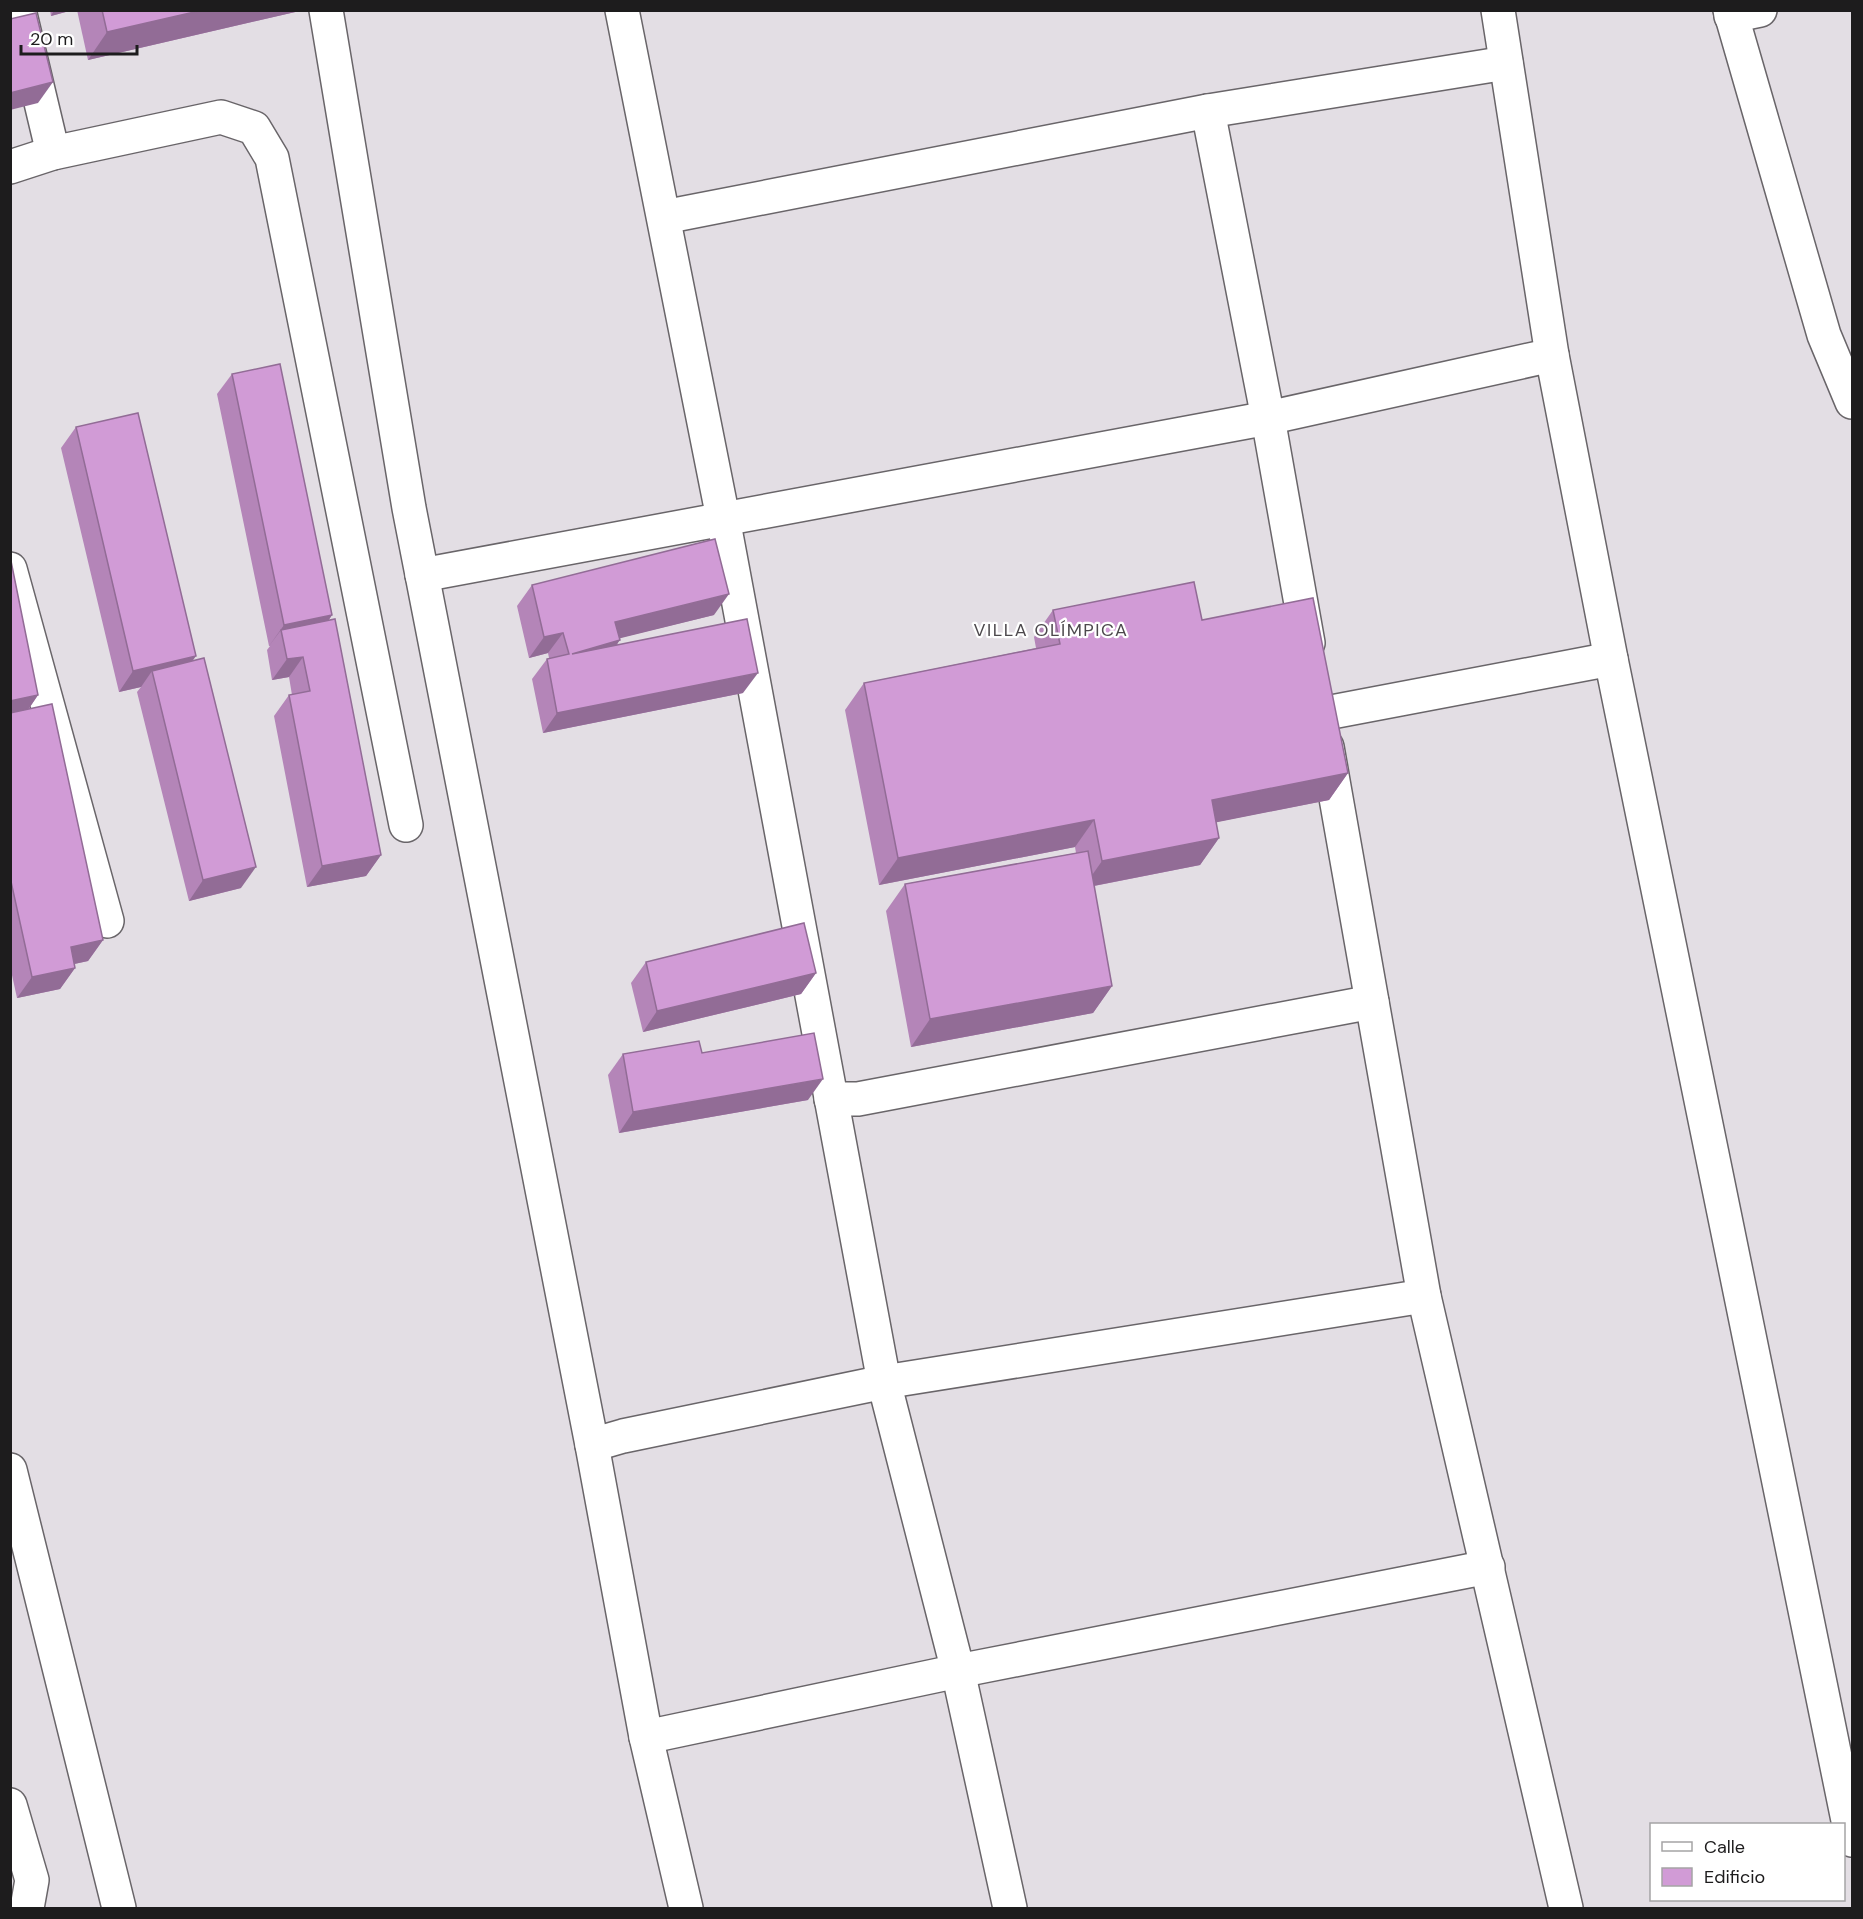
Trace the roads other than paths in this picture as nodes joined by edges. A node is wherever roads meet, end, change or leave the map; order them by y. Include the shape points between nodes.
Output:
1 (19, 10) edge
2 (326, 10) edge
3 (622, 10) edge
4 (1498, 10) edge
5 (1741, 12) edge
6 (1506, 63) junction
7 (1208, 111) junction
8 (53, 153) junction
9 (10, 167) edge
10 (663, 217) junction
11 (1551, 355) junction
12 (1852, 402) edge
13 (1268, 417) junction
14 (723, 518) junction
15 (10, 569) edge
16 (422, 575) junction
17 (1611, 658) junction
18 (1321, 714) junction
19 (406, 825) dead end
20 (107, 921) dead end
21 (1372, 1002) junction
22 (831, 1099) junction
23 (1424, 1296) junction
24 (884, 1382) junction
25 (592, 1445) junction
26 (10, 1470) edge
27 (1488, 1567) junction
28 (958, 1671) junction
29 (646, 1737) junction
30 (10, 1805) edge
31 (1852, 1840) edge
32 (27, 1908) edge
33 (119, 1908) edge
34 (686, 1908) edge
35 (1011, 1908) edge
36 (1566, 1908) edge

1 - 8 street
2 - 16 street
3 - 10 street
4 - 6 street
5 - 12 street via 1824,335
6 - 7 street
6 - 11 street
7 - 10 street
7 - 13 street
8 - 9 street
8 - 19 street via 221,117 254,128 272,158
10 - 14 street
11 - 13 street
11 - 17 street
13 - 14 street
13 - 18 street
14 - 16 street
14 - 22 street
15 - 20 street
16 - 25 street
17 - 18 street
17 - 31 street
18 - 21 street
21 - 22 street via 858,1099
21 - 23 street
22 - 24 street
23 - 24 street
23 - 27 street
24 - 25 street
24 - 28 street
25 - 29 street
26 - 33 street
27 - 28 street
27 - 36 street
28 - 29 street
28 - 35 street
29 - 34 street
30 - 32 street via 32,1880

